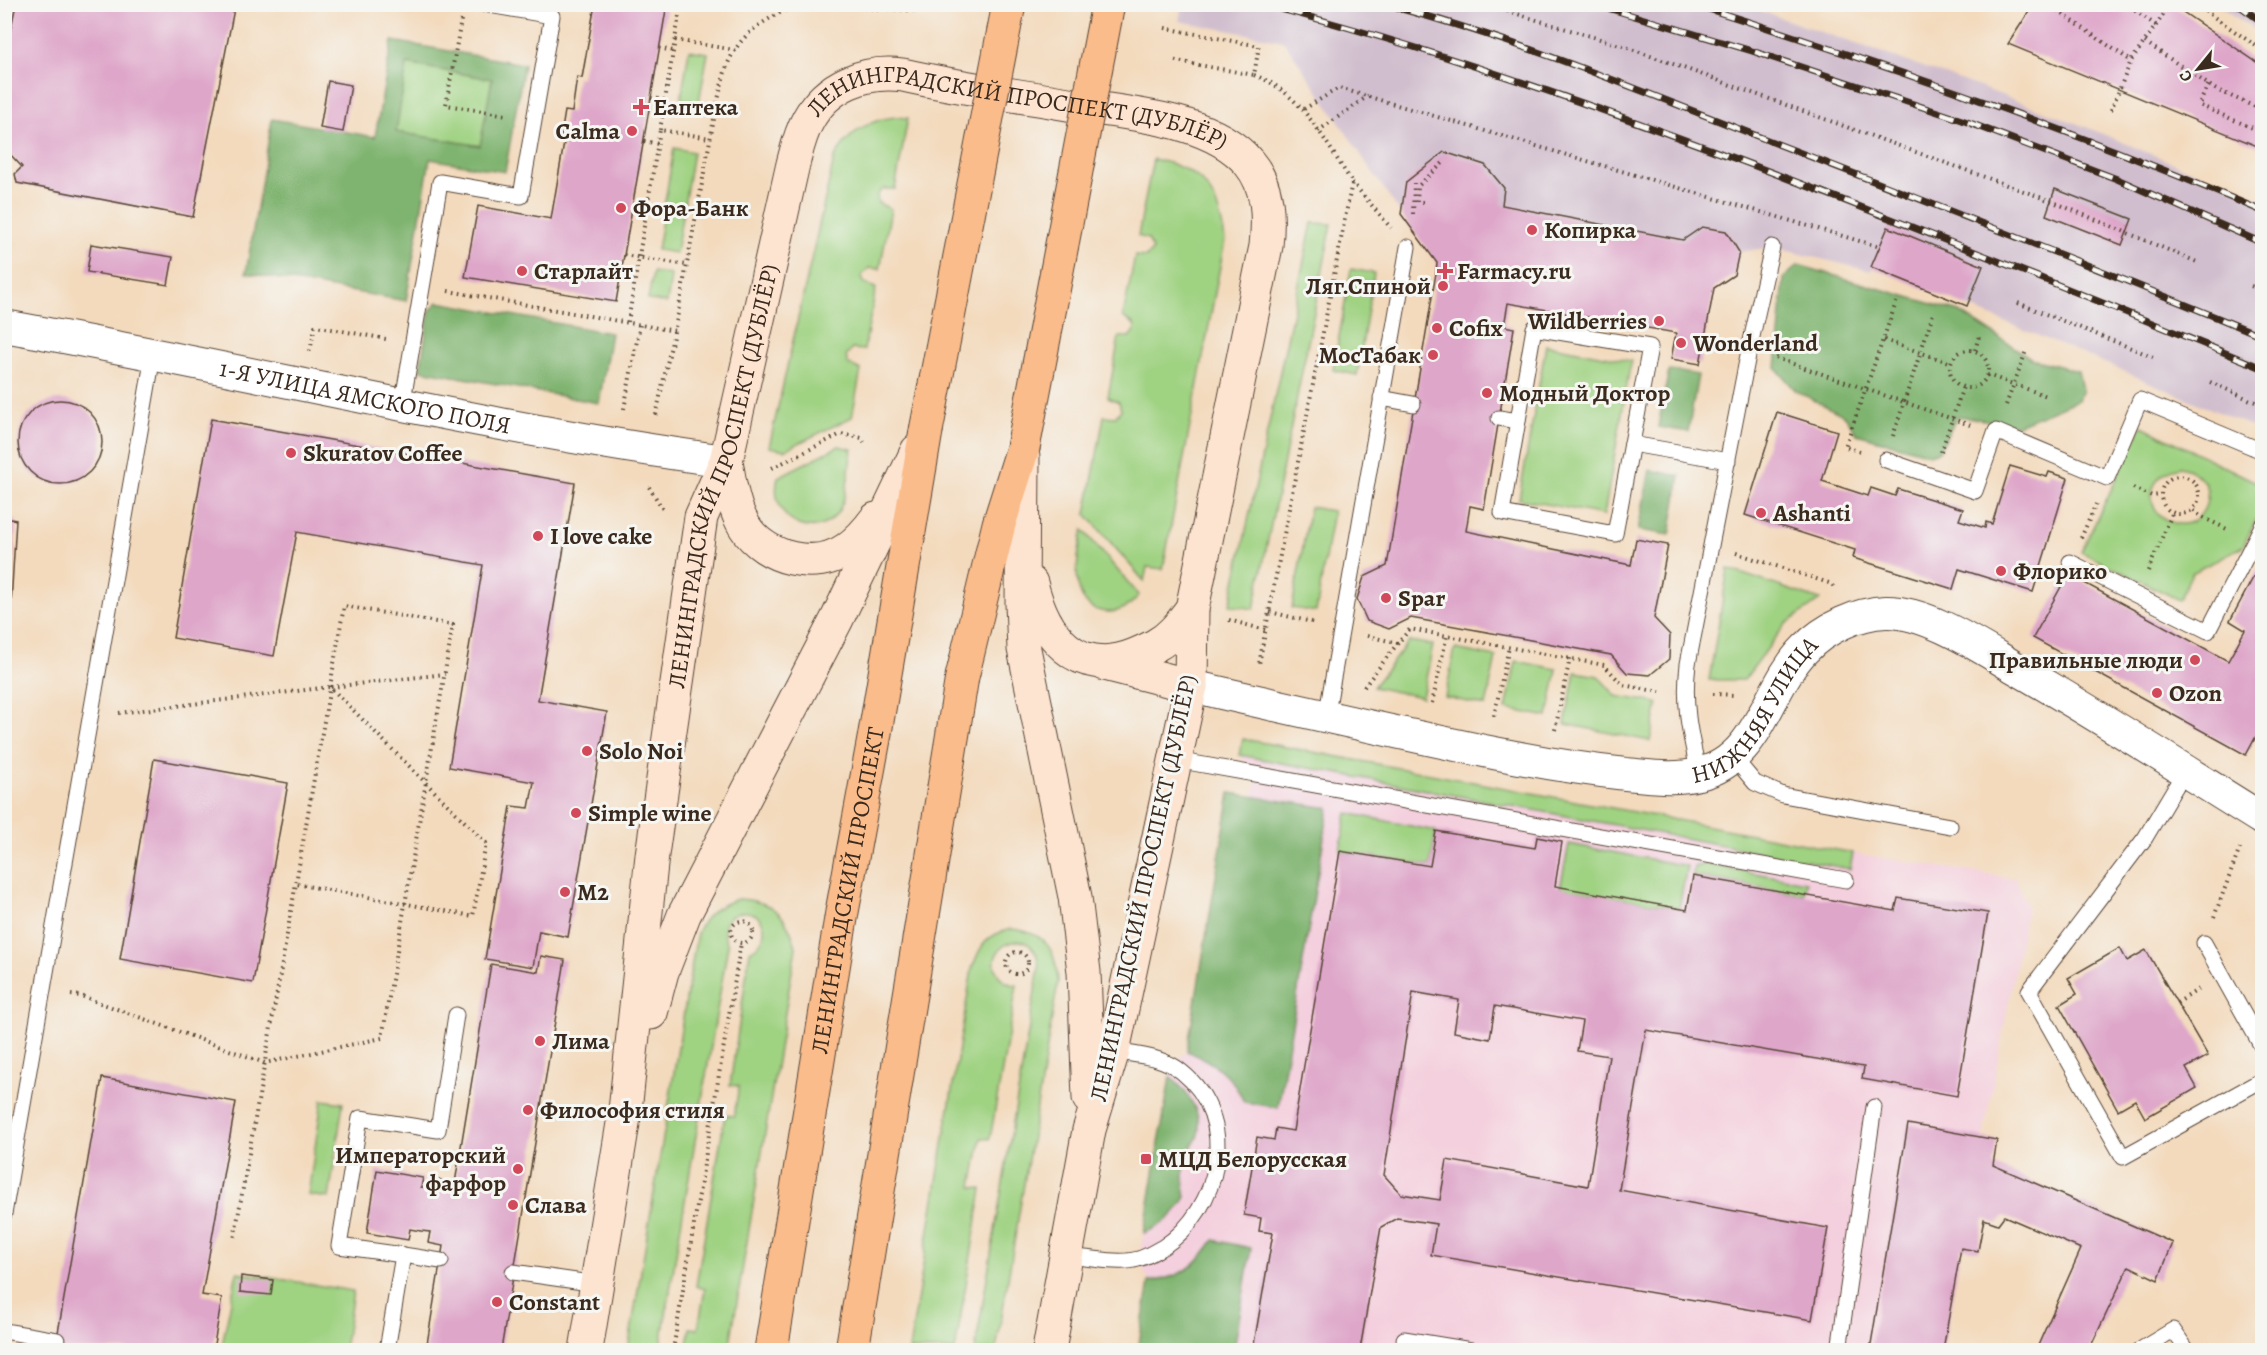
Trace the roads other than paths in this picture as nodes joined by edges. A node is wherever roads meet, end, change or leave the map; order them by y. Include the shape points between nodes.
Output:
1 (483, 4) edge
2 (1009, 4) edge
3 (1108, 4) edge
4 (1408, 247) road end
5 (1772, 247) dead end
6 (4, 326) edge
7 (153, 356) junction
8 (1381, 398) junction
9 (1413, 404) dead end
10 (402, 406) junction
11 (1499, 418) dead end
12 (1518, 421) junction
13 (926, 431) junction
14 (1632, 444) junction
15 (1023, 448) junction
16 (2262, 451) edge
17 (1886, 460) road end
18 (726, 461) junction
19 (1728, 461) junction
20 (905, 481) junction
21 (2262, 526) edge
22 (1024, 537) junction
23 (2070, 562) road end
24 (1192, 609) junction
25 (1094, 662) junction
26 (1191, 686) junction
27 (1326, 718) junction
28 (1734, 758) junction
29 (1176, 760) junction
30 (2185, 771) junction
31 (1699, 774) junction
32 (2262, 819) edge
33 (1950, 826) dead end
34 (1846, 880) dead end
35 (2204, 943) road end
36 (456, 1015) dead end
37 (2262, 1047) edge
38 (1113, 1051) junction
39 (2262, 1080) edge
40 (1874, 1107) dead end
41 (625, 1111) junction
42 (1089, 1130) junction
43 (4, 1214) edge
44 (403, 1255) junction
45 (1066, 1256) junction
46 (441, 1261) dead end
47 (513, 1272) dead end
48 (597, 1284) junction
49 (4, 1331) edge
50 (1404, 1339) dead end
51 (57, 1340) dead end
52 (387, 1350) edge
53 (586, 1350) edge
54 (771, 1350) edge
55 (852, 1350) edge
56 (1049, 1350) edge
57 (1471, 1350) edge
58 (1839, 1350) edge
59 (2140, 1350) edge
60 (2187, 1350) edge

1 - 10 lane via 552,16 521,196 440,182
2 - 13 main road, ЛЕНИНГРАДСКИЙ ПРОСПЕКТ, bridge
3 - 15 main road, bridge
4 - 8 lane
5 - 19 lane
6 - 7 street, 1-Я УЛИЦА ЯМСКОГО ПОЛЯ
7 - 10 street, 1-Я УЛИЦА ЯМСКОГО ПОЛЯ
7 - 43 lane
8 - 9 lane
8 - 27 lane
10 - 18 street, 1-Я УЛИЦА ЯМСКОГО ПОЛЯ
11 - 12 lane
12 - 14 lane via 1502,513 1615,534
12 - 14 lane via 1534,328 1650,347
13 - 20 street, ЛЕНИНГРАДСКИЙ ПРОСПЕКТ (ДУБЛЁР)
13 - 54 main road, ЛЕНИНГРАДСКИЙ ПРОСПЕКТ
14 - 19 lane
15 - 22 street, ЛЕНИНГРАДСКИЙ ПРОСПЕКТ (ДУБЛЁР)
15 - 55 main road via 999,524 962,677
16 - 17 lane via 2140,400 2107,478 1996,431 1976,492
18 - 20 street via 732,495 754,541 774,553 797,559 822,559 846,550 871,526
18 - 24 street, ЛЕНИНГРАДСКИЙ ПРОСПЕКТ (ДУБЛЁР) via 796,150 811,113 833,91 871,74 891,74 1185,126 1219,140 1249,163 1261,181 1269,224
18 - 41 street, ЛЕНИНГРАДСКИЙ ПРОСПЕКТ (ДУБЛЁР) via 701,517 652,855
19 - 31 lane via 1685,692
20 - 41 street, ЛЕНИНГРАДСКИЙ ПРОСПЕКТ (ДУБЛЁР) via 684,915 662,972
21 - 23 lane via 2208,631
22 - 25 street via 1035,601 1047,628 1066,650
22 - 42 street, ЛЕНИНГРАДСКИЙ ПРОСПЕКТ (ДУБЛЁР) via 1024,650 1069,866 1084,972
24 - 25 street via 1153,648 1125,659
24 - 26 street, ЛЕНИНГРАДСКИЙ ПРОСПЕКТ (ДУБЛЁР)
25 - 26 street
26 - 27 street, НИЖНЯЯ УЛИЦА
26 - 29 street, ЛЕНИНГРАДСКИЙ ПРОСПЕКТ (ДУБЛЁР)
27 - 31 street, НИЖНЯЯ УЛИЦА via 1567,768 1666,778
28 - 30 street, НИЖНЯЯ УЛИЦА via 1748,742 1791,664 1806,647 1857,617 1887,612 1948,629 2081,705
28 - 31 street, НИЖНЯЯ УЛИЦА
28 - 33 lane via 1755,783 1783,795
29 - 34 lane
29 - 38 street, ЛЕНИНГРАДСКИЙ ПРОСПЕКТ (ДУБЛЁР)
30 - 32 street, НИЖНЯЯ УЛИЦА
30 - 39 lane via 2145,838 2029,991 2123,1157
35 - 37 lane
36 - 44 lane via 438,1130 360,1118 339,1246
38 - 42 street, ЛЕНИНГРАДСКИЙ ПРОСПЕКТ (ДУБЛЁР)
38 - 45 lane via 1157,1059 1183,1072 1211,1111 1217,1159 1199,1212 1169,1242 1129,1261
40 - 58 lane
41 - 48 street, ЛЕНИНГРАДСКИЙ ПРОСПЕКТ (ДУБЛЁР)
42 - 45 street, ЛЕНИНГРАДСКИЙ ПРОСПЕКТ (ДУБЛЁР)
44 - 46 lane
44 - 52 lane
45 - 56 street, ЛЕНИНГРАДСКИЙ ПРОСПЕКТ (ДУБЛЁР)
47 - 48 lane
48 - 53 street, ЛЕНИНГРАДСКИЙ ПРОСПЕКТ (ДУБЛЁР)
49 - 51 lane
50 - 57 lane
59 - 60 lane via 2173,1330

